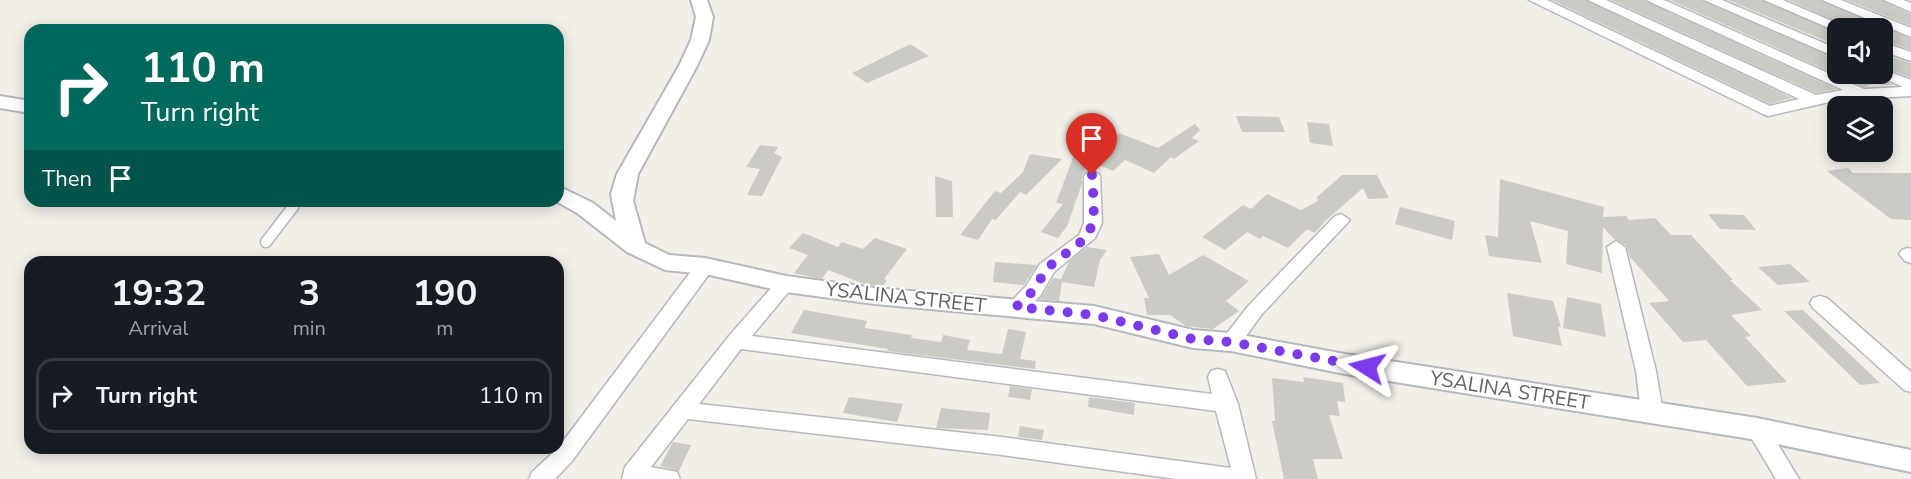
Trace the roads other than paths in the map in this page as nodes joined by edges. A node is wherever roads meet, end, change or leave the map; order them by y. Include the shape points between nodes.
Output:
1 (699, 0) edge
2 (1536, 0) edge
3 (1595, 0) edge
4 (1653, 0) edge
5 (1711, 0) edge
6 (1771, 0) edge
7 (1828, 0) edge
8 (1891, 0) edge
9 (1911, 8) edge
10 (1827, 22) edge
11 (1911, 33) edge
12 (1827, 49) edge
13 (1893, 50) edge
14 (1911, 57) edge
15 (1893, 78) edge
16 (1911, 86) edge
17 (1911, 91) edge
18 (1862, 93) junction
19 (1811, 99) junction
20 (0, 102) edge
21 (24, 106) edge
22 (1092, 175) dead end
23 (564, 196) edge
24 (292, 207) edge
25 (1341, 220) dead end
26 (266, 242) dead end
27 (635, 247) junction
28 (1616, 247) dead end
29 (705, 266) junction
30 (786, 284) junction
31 (1820, 303) dead end
32 (1016, 307) junction
33 (736, 341) junction
34 (1231, 342) junction
35 (1218, 377) dead end
36 (1911, 384) edge
37 (1227, 404) junction
38 (681, 410) junction
39 (1652, 412) junction
40 (1757, 429) junction
41 (1911, 461) edge
42 (633, 476) edge
43 (540, 479) edge
44 (669, 479) edge
45 (1245, 479) edge
46 (1788, 479) edge

1 - 27 street via 705,13 703,27 684,75 634,153 627,172 622,194
2 - 19 street via 1768,111
3 - 19 street
4 - 18 street
5 - 12 street
6 - 10 street
7 - 11 street
8 - 9 street
13 - 14 street
15 - 16 street
17 - 18 street
18 - 19 street
20 - 21 street
22 - 32 street via 1093,223 1086,238 1047,268 1033,291
23 - 27 street, YSALINA STREET
24 - 26 lane
25 - 34 street via 1321,246 1241,326
27 - 29 street, YSALINA STREET via 664,262
28 - 39 street
29 - 30 street, YSALINA STREET
29 - 43 street via 564,454
30 - 32 street, YSALINA STREET via 875,296
30 - 33 street
31 - 36 street
32 - 34 street, YSALINA STREET via 1094,315 1193,339
33 - 37 street
33 - 38 street
34 - 39 street, YSALINA STREET
35 - 37 street
37 - 45 street
38 - 42 street
38 - 45 street via 1002,446
39 - 40 street, YSALINA STREET
40 - 41 street, YSALINA STREET
40 - 46 street
42 - 44 street

